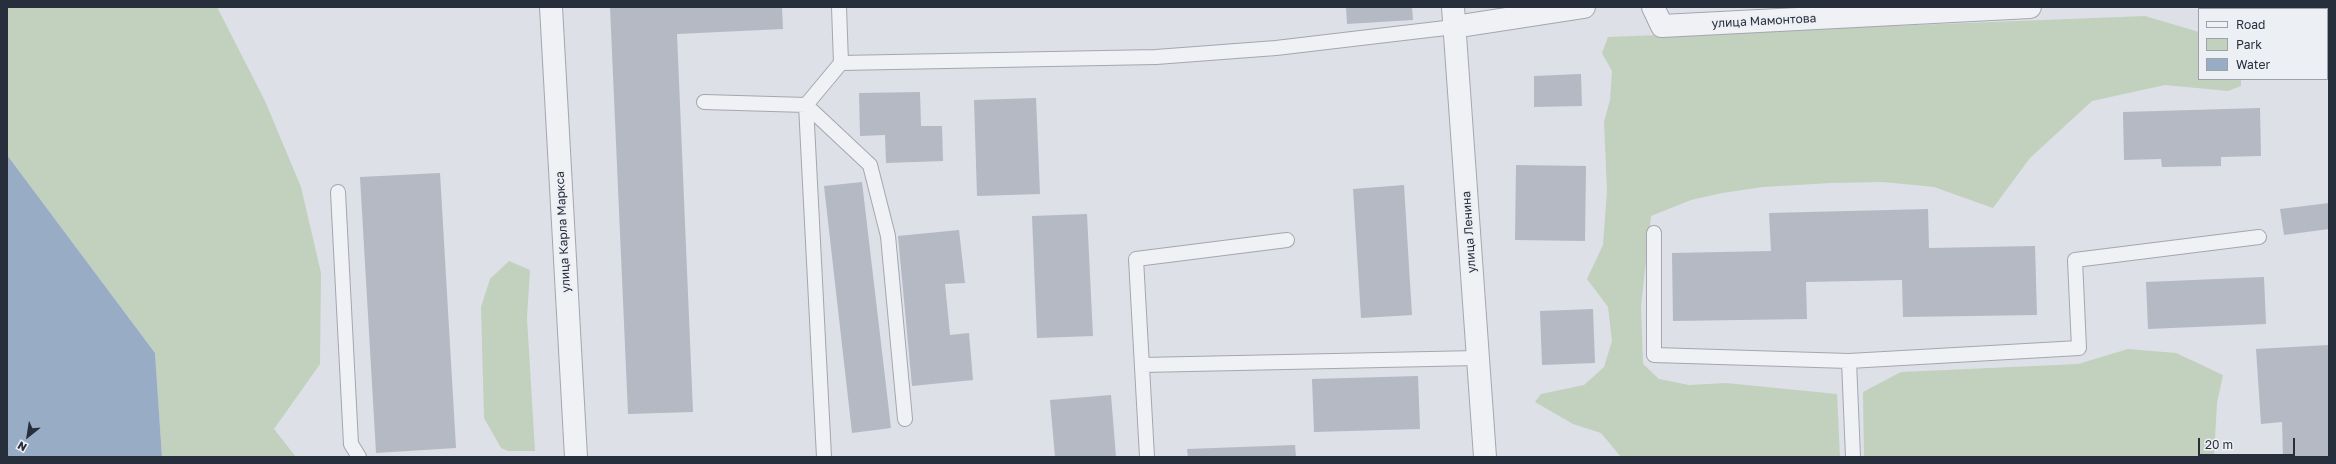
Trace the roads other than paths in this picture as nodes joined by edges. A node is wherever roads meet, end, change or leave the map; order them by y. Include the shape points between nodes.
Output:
1 (550, 7) edge
2 (838, 7) edge
3 (1584, 7) edge
4 (1653, 7) edge
5 (2030, 7) edge
6 (1453, 17) edge
7 (841, 63) junction
8 (704, 102) dead end
9 (806, 105) junction
10 (338, 192) dead end
11 (1654, 233) dead end
12 (2259, 237) dead end
13 (1287, 240) dead end
14 (1478, 358) junction
15 (1849, 361) junction
16 (1142, 365) junction
17 (905, 419) dead end
18 (359, 457) edge
19 (576, 457) edge
20 (824, 457) edge
21 (1147, 457) edge
22 (1485, 457) edge
23 (1852, 457) edge

1 - 19 street, улица Карла Маркса
2 - 7 lane
3 - 6 street
4 - 5 street, улица Мамонтова via 1662,26
6 - 7 lane via 1276,48 1156,58
6 - 14 street, улица Ленина
7 - 9 lane
8 - 9 lane
9 - 17 lane via 870,165 888,236
9 - 20 lane
10 - 18 lane via 350,444
11 - 15 lane via 1654,354
12 - 15 lane via 2075,260 2079,348
13 - 16 lane via 1136,259
14 - 16 lane
14 - 22 street, улица Ленина
15 - 23 lane
16 - 21 lane

